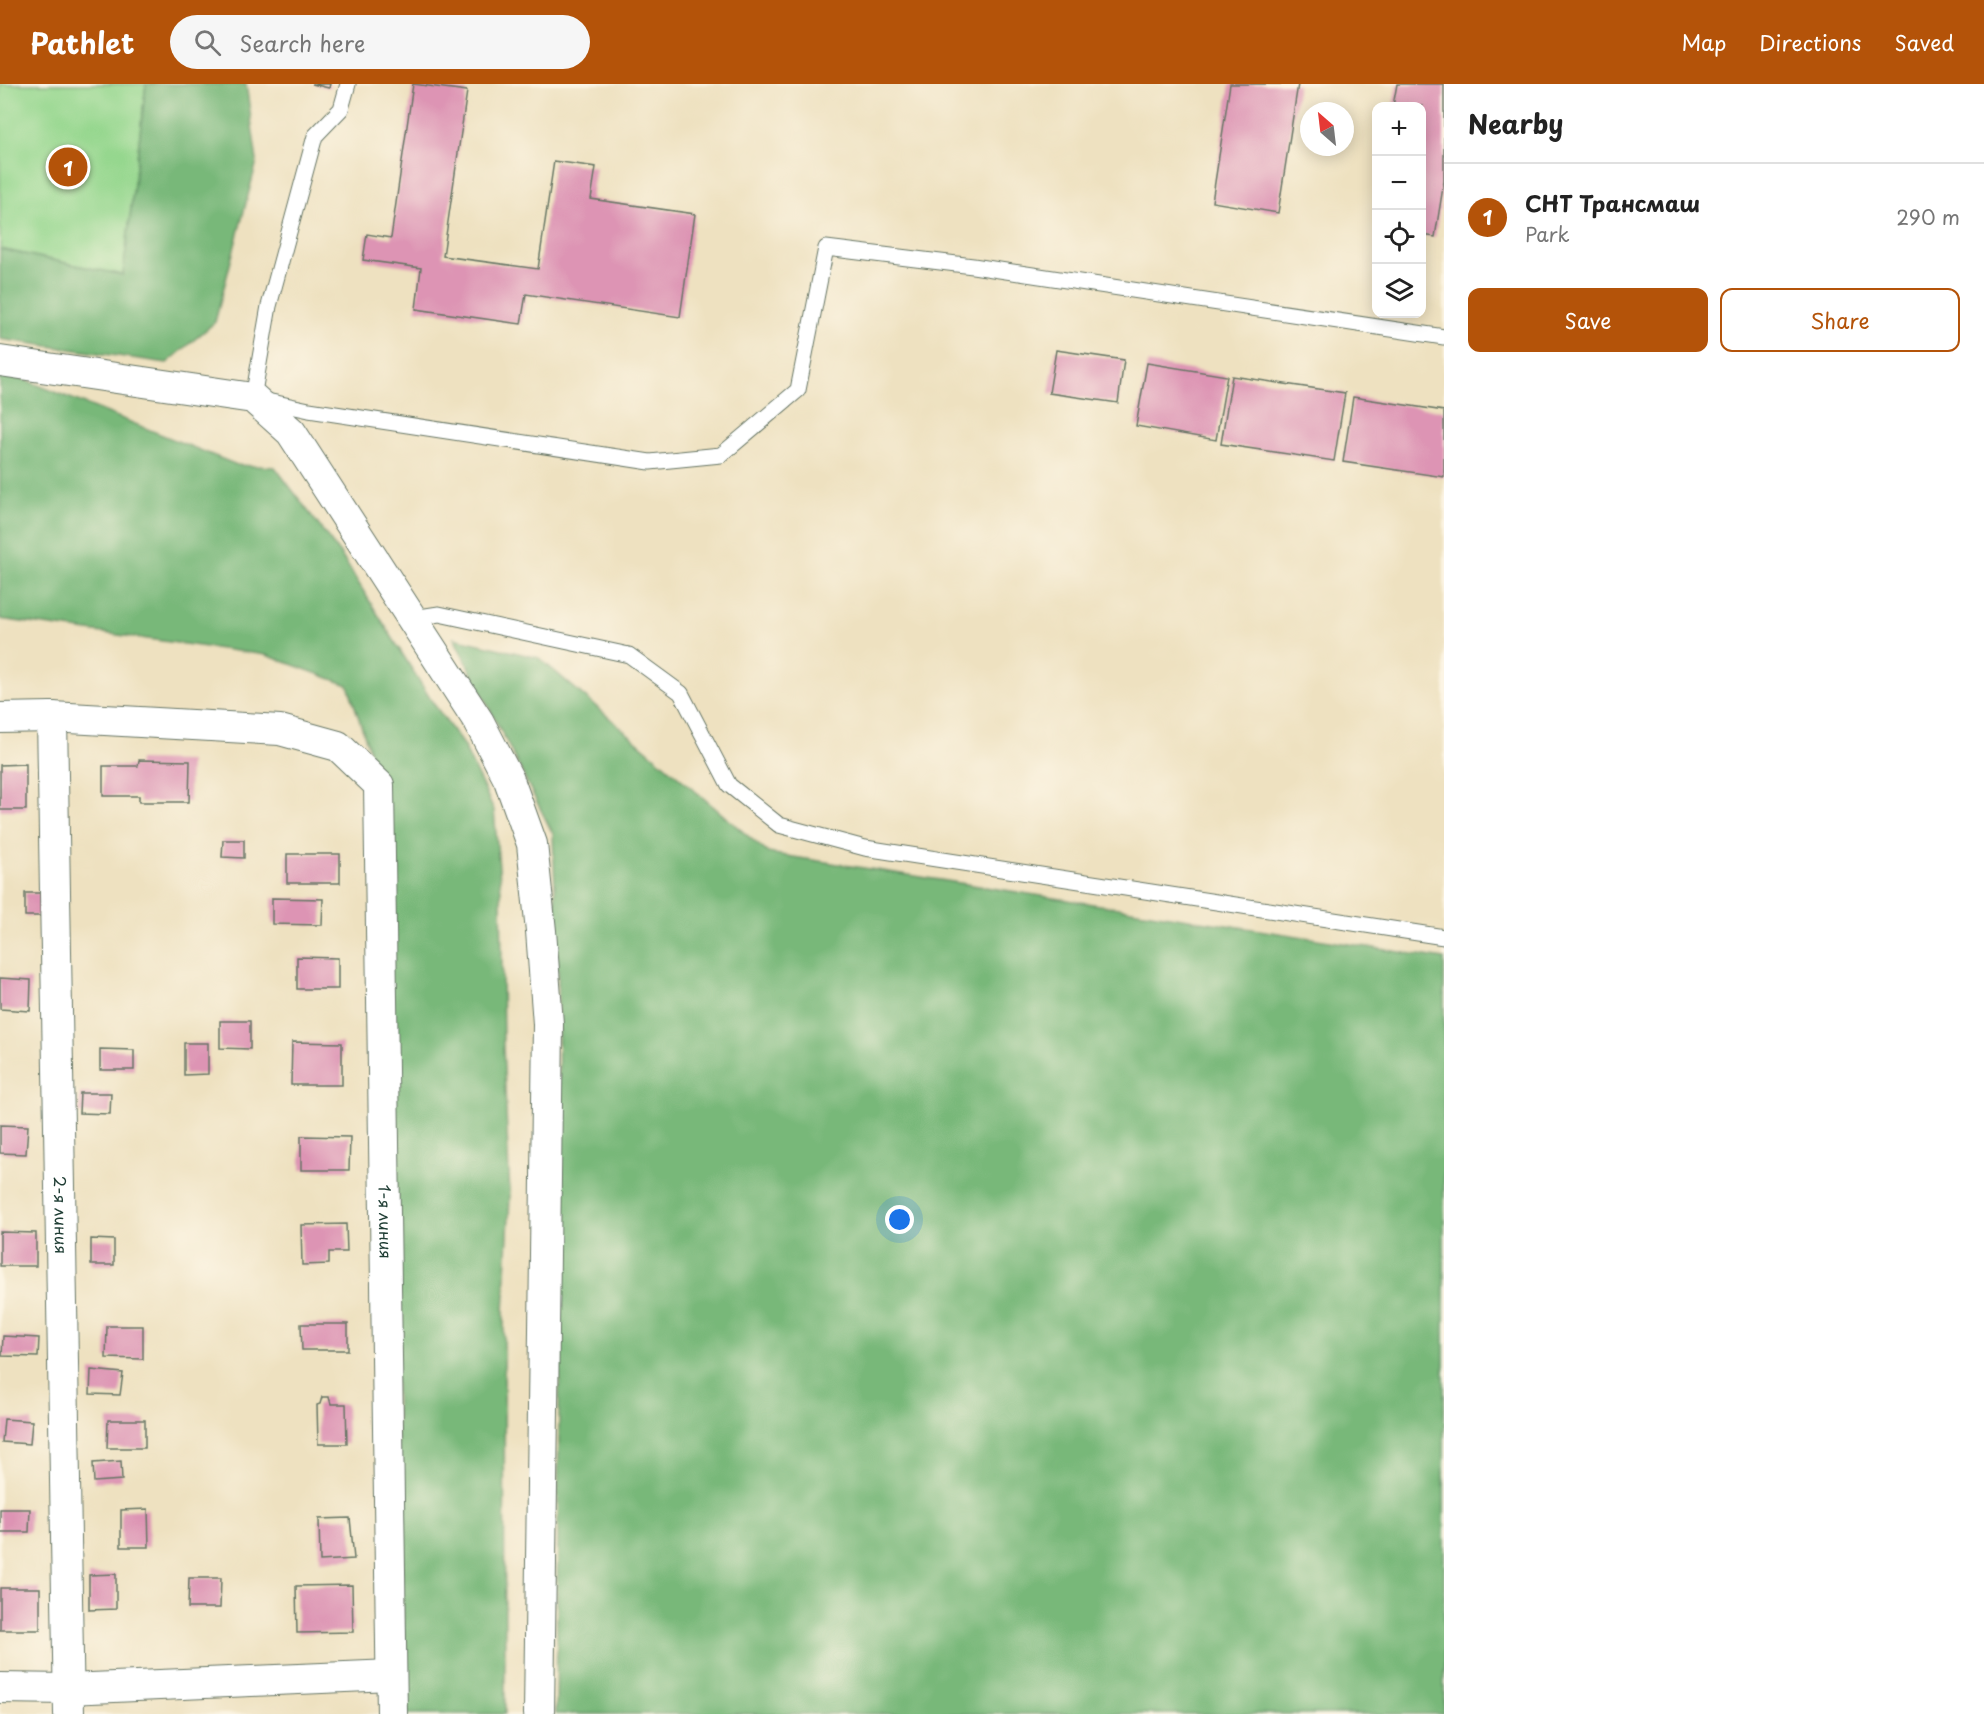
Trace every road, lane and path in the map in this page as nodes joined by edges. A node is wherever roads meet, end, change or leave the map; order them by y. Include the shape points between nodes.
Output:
1 (348, 84) edge
2 (1444, 338) edge
3 (0, 362) edge
4 (253, 398) junction
5 (413, 618) junction
6 (52, 717) junction
7 (0, 718) edge
8 (1444, 937) edge
9 (391, 1675) junction
10 (0, 1688) edge
11 (69, 1701) edge
12 (392, 1714) edge
13 (539, 1714) edge

1 - 4 lane via 341,109 315,136 269,306
2 - 4 lane via 826,248 798,390 721,455 650,462
3 - 4 street
4 - 5 street via 291,432
5 - 8 lane via 439,614 629,655 681,693 729,785 779,825 865,848
5 - 13 street via 479,722 509,780 532,844 548,1024
6 - 7 street
6 - 9 street, 1-я линия via 280,730 338,746 378,785
6 - 11 street, 2-я линия
9 - 11 street
9 - 12 street, 1-я линия
10 - 11 street

